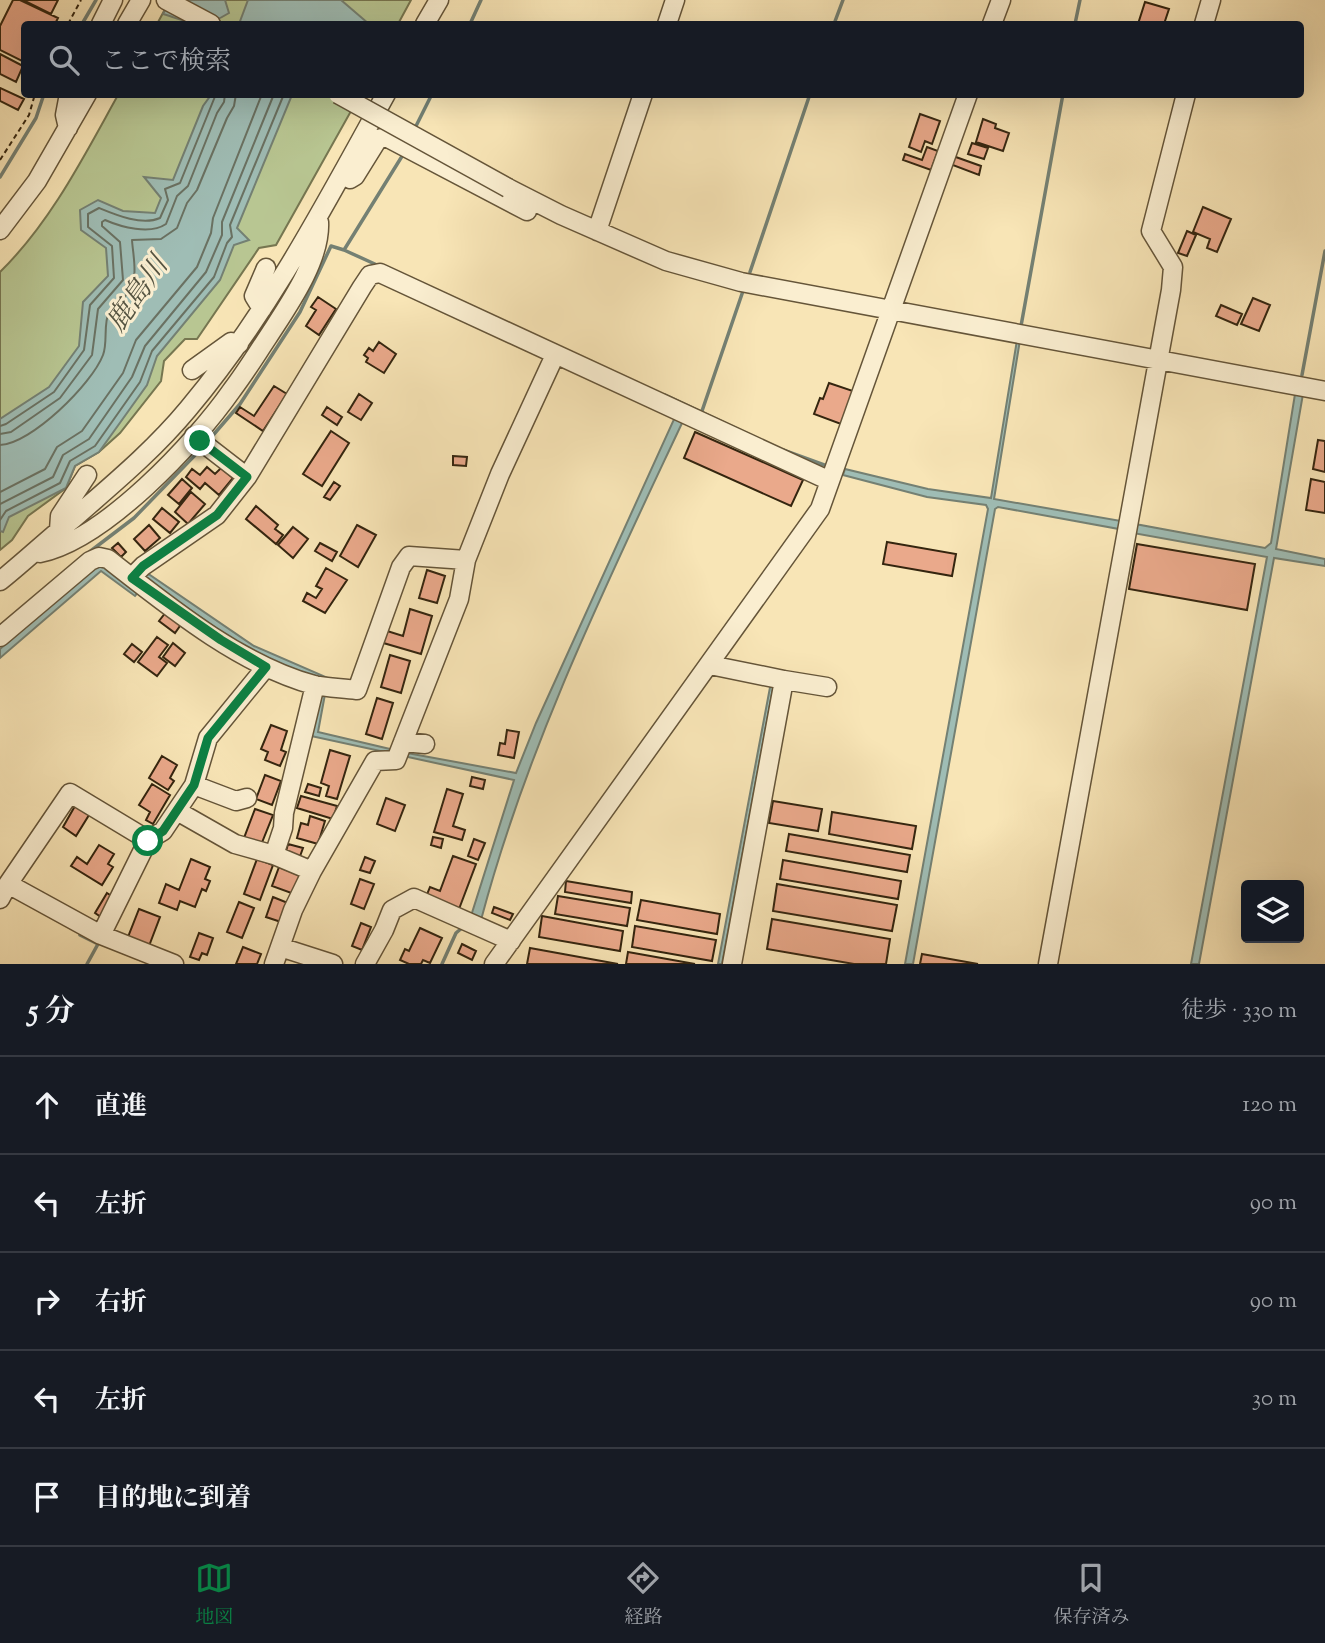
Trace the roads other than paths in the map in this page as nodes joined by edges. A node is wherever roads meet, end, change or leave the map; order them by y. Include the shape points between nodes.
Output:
1 (113, 0) edge
2 (141, 0) edge
3 (166, 0) edge
4 (439, 0) edge
5 (675, 0) edge
6 (1001, 0) edge
7 (1211, 0) edge
8 (102, 21) edge
9 (129, 21) edge
10 (205, 21) edge
11 (427, 21) edge
12 (668, 21) edge
13 (993, 21) edge
14 (1206, 21) edge
15 (68, 98) edge
16 (85, 98) edge
17 (345, 98) edge
18 (384, 98) edge
19 (642, 98) edge
20 (967, 98) edge
21 (1185, 98) edge
22 (68, 128) junction
23 (337, 186) junction
24 (318, 215) junction
25 (561, 215) junction
26 (0, 230) edge
27 (597, 232) junction
28 (265, 268) dead end
29 (262, 309) junction
30 (892, 310) junction
31 (239, 344) junction
32 (555, 355) junction
33 (1158, 359) junction
34 (192, 370) dead end
35 (1325, 391) edge
36 (201, 442) junction
37 (87, 475) dead end
38 (247, 477) junction
39 (830, 481) junction
40 (59, 530) junction
41 (33, 554) junction
42 (467, 559) junction
43 (0, 581) edge
44 (138, 582) junction
45 (0, 637) edge
46 (710, 666) junction
47 (266, 667) junction
48 (784, 680) junction
49 (322, 686) junction
50 (827, 687) dead end
51 (425, 744) dead end
52 (400, 749) junction
53 (194, 785) junction
54 (247, 798) dead end
55 (177, 811) junction
56 (148, 841) junction
57 (274, 855) junction
58 (312, 871) junction
59 (4, 892) edge
60 (101, 935) junction
61 (511, 941) junction
62 (277, 956) edge
63 (171, 964) edge
64 (333, 964) edge
65 (365, 964) edge
66 (494, 964) edge
67 (732, 964) edge
68 (1048, 964) edge

1 - 8 street
2 - 9 street
3 - 10 street
4 - 11 street
5 - 12 street
6 - 13 street
7 - 14 street
15 - 22 street
16 - 22 street
17 - 25 street, bridge
18 - 23 street
19 - 27 street
20 - 30 street
21 - 33 street via 1151,231 1173,267
22 - 26 street via 37,181
23 - 24 street
23 - 25 street via 355,176 378,139 386,137 554,224
24 - 29 street
24 - 36 street via 319,232 294,298
25 - 27 street
27 - 30 street via 666,261 741,282
28 - 29 street via 254,296
29 - 31 street
30 - 33 street
30 - 39 street
31 - 34 street via 231,342
31 - 40 street via 188,410 134,467
32 - 38 street via 380,273 370,275
32 - 39 street
32 - 42 street
33 - 35 street
33 - 68 street
36 - 38 street
36 - 41 street via 94,529
37 - 40 street via 60,516
38 - 44 street via 217,515 143,566
39 - 46 street via 820,509
40 - 41 street
41 - 43 street
42 - 49 street via 409,556 357,690
42 - 52 street via 458,599
44 - 45 street via 99,557
44 - 47 street
46 - 48 street
46 - 61 street
47 - 49 street
47 - 53 street via 208,738
48 - 50 street
48 - 67 street
49 - 57 street
51 - 52 street
52 - 58 street via 374,761
53 - 54 street via 236,801
53 - 55 street
55 - 56 street via 163,831
55 - 57 street via 235,844
56 - 59 street via 70,793
56 - 60 street
57 - 58 street
58 - 62 street
59 - 60 street
60 - 63 street
61 - 65 street via 414,898 391,910
61 - 66 street
62 - 64 street

